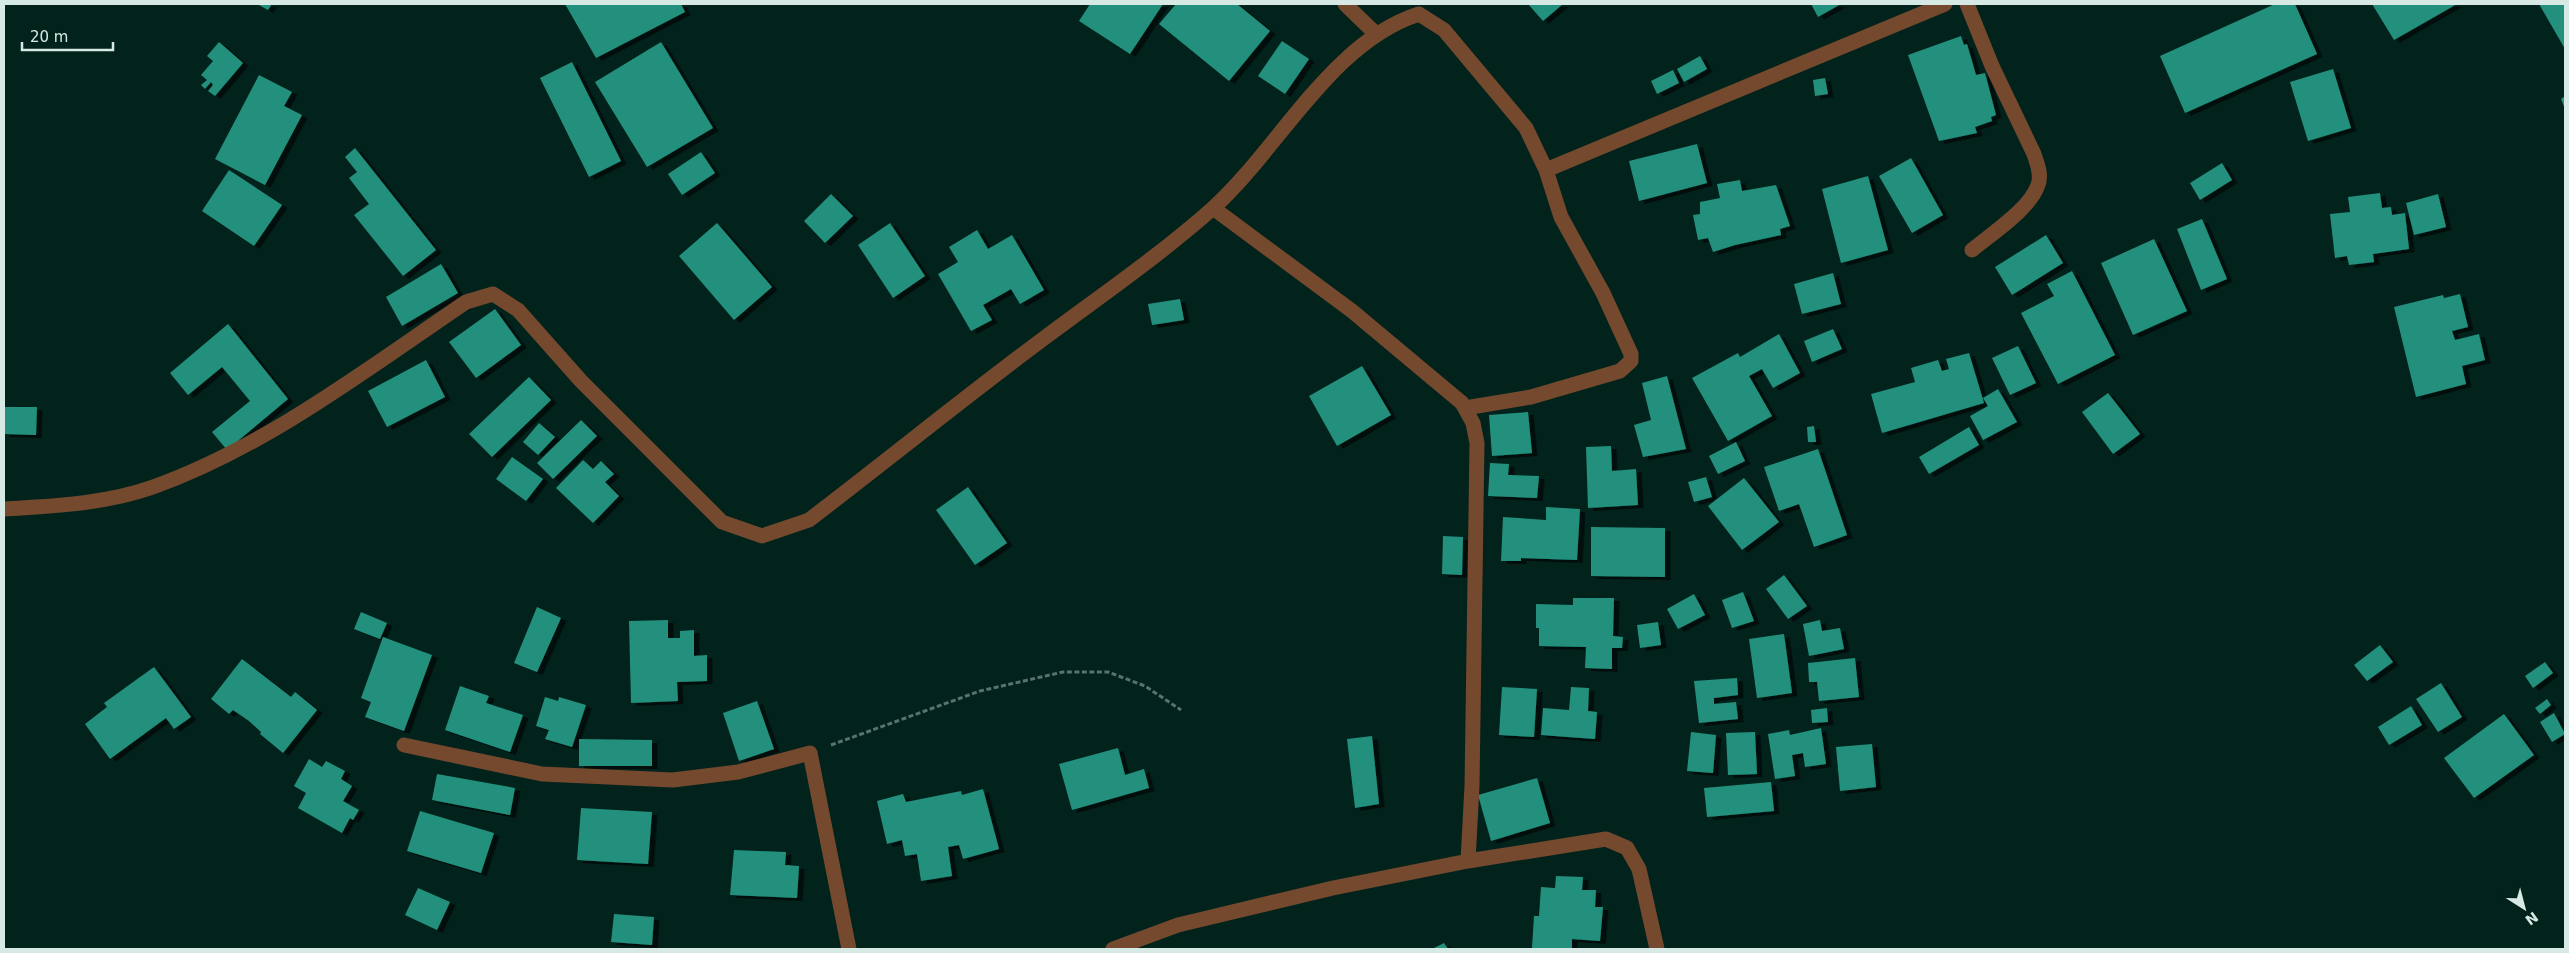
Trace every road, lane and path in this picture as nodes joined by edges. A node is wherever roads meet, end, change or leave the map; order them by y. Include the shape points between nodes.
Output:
1 (1345, 4) edge
2 (1967, 4) edge
3 (1940, 5) edge
4 (1423, 9) edge
5 (1376, 34) junction
6 (1546, 170) junction
7 (1213, 208) junction
8 (1972, 250) dead end
9 (1465, 408) junction
10 (4, 509) edge
11 (1181, 710) dead end
12 (404, 745) dead end
13 (810, 752) junction
14 (1468, 861) junction
15 (849, 949) edge
16 (1113, 949) edge
17 (1657, 949) edge

1 - 5 street
2 - 8 street via 2039,169 2039,184 2030,198
3 - 6 street
4 - 5 street
4 - 6 street via 1526,128
5 - 7 street via 1316,88 1277,138
6 - 9 street via 1561,217 1629,346 1631,362 1620,371 1531,397
7 - 9 street via 1352,311 1462,402
7 - 10 street via 809,520 762,536 722,522 582,381 518,310 493,294 466,302 303,412 213,462 152,487 84,504
9 - 14 street via 1474,423 1478,443
11 - 13 path via 1145,686 1108,672 1063,672 980,691
12 - 13 street via 542,774 673,780 738,772
13 - 15 street
14 - 16 street via 1333,888 1178,925
14 - 17 street via 1606,839 1627,848 1639,869

